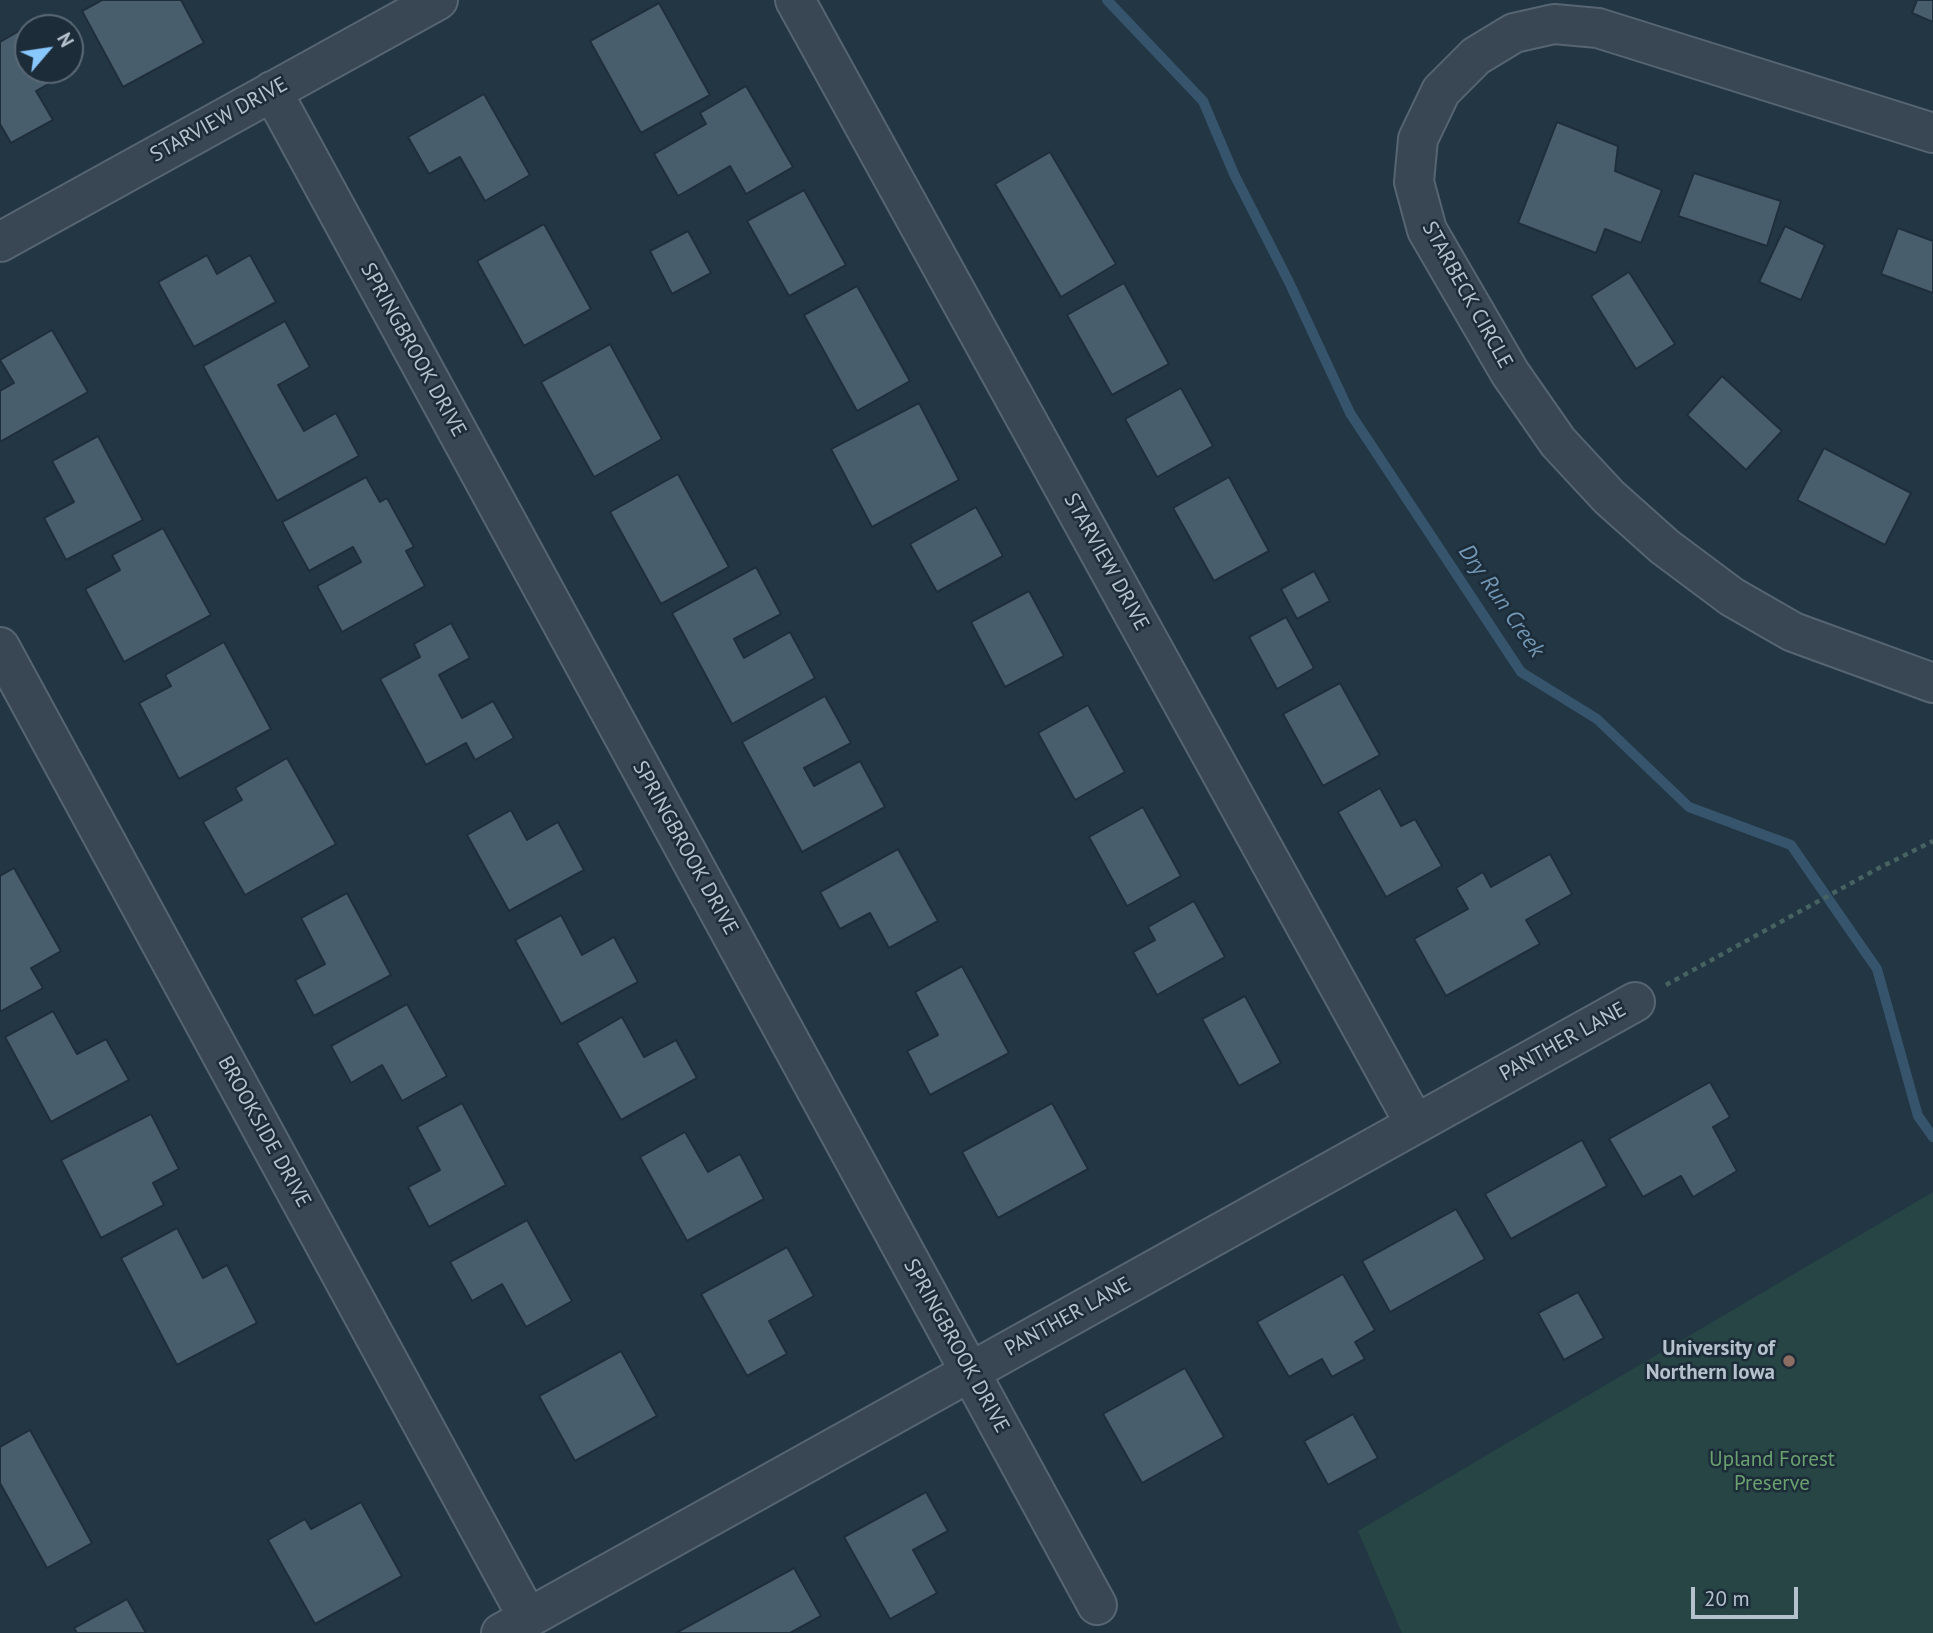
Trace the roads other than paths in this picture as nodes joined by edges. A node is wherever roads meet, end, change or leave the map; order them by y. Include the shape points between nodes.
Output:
1 (438, 0) edge
2 (795, 0) edge
3 (272, 91) junction
4 (1933, 134) edge
5 (0, 242) edge
6 (0, 647) edge
7 (1933, 683) edge
8 (1635, 1002) road end
9 (1415, 1124) junction
10 (971, 1372) junction
11 (1097, 1605) dead end
12 (515, 1625) edge

1 - 3 street, STARVIEW DRIVE
2 - 9 street, STARVIEW DRIVE
3 - 5 street, STARVIEW DRIVE
3 - 10 street, SPRINGBROOK DRIVE
4 - 7 street, STARBECK CIRCLE via 1598,28 1554,24 1514,33 1476,56 1441,91 1418,139 1414,182 1427,230 1510,373 1558,442 1609,497 1665,548 1732,597 1793,632
6 - 12 street, BROOKSIDE DRIVE
8 - 9 street, PANTHER LANE
9 - 10 street, PANTHER LANE
10 - 11 street, SPRINGBROOK DRIVE
10 - 12 street, PANTHER LANE

